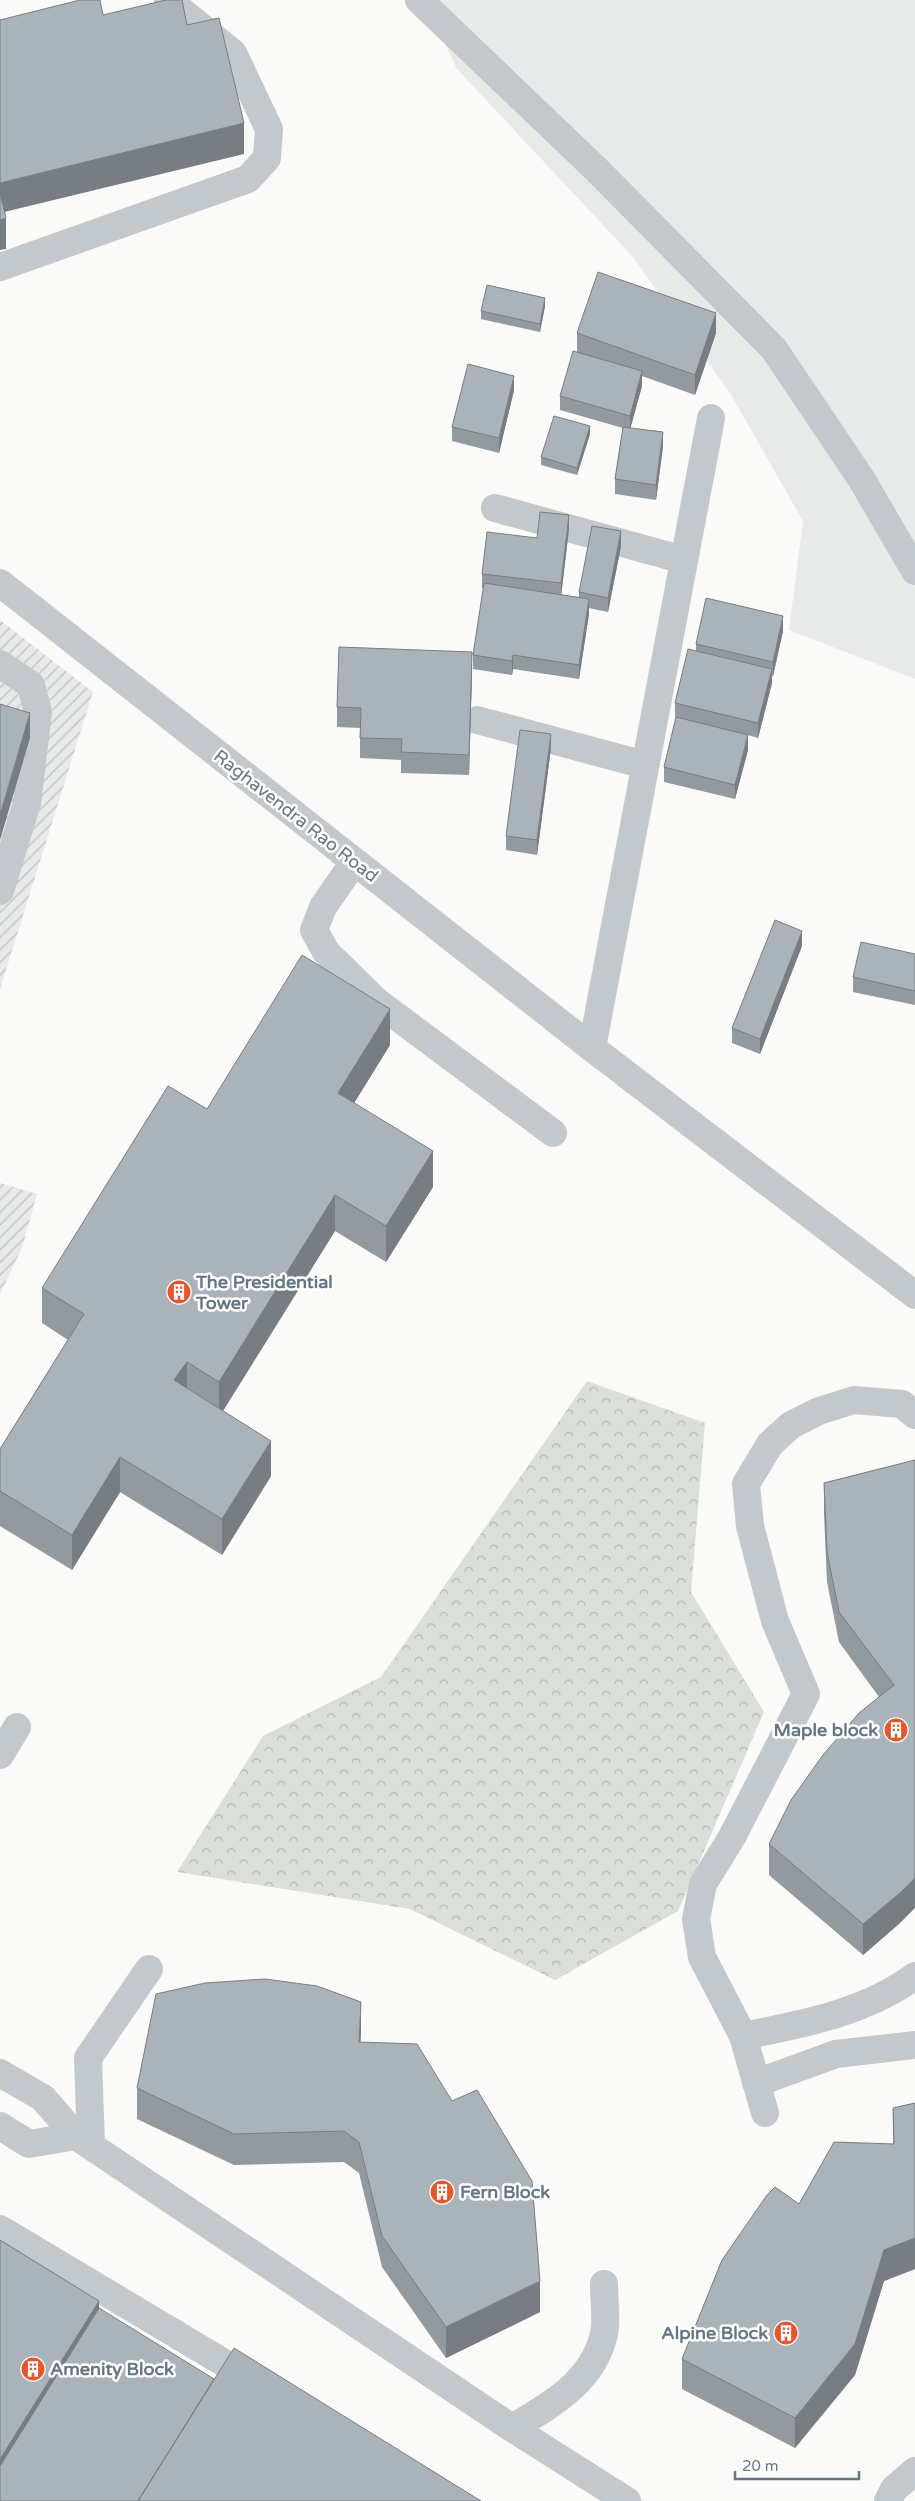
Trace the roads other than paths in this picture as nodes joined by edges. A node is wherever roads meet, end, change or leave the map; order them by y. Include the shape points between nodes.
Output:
1 (168, 0) edge
2 (419, 0) edge
3 (0, 266) edge
4 (711, 418) dead end
5 (494, 508) dead end
6 (684, 560) junction
7 (915, 571) edge
8 (0, 583) edge
9 (0, 664) edge
10 (477, 720) dead end
11 (645, 765) junction
12 (354, 862) junction
13 (0, 891) edge
14 (592, 1048) junction
15 (553, 1133) dead end
16 (915, 1295) edge
17 (915, 1415) edge
18 (17, 1727) dead end
19 (0, 1756) edge
20 (148, 1969) dead end
21 (915, 1976) edge
22 (743, 2036) junction
23 (915, 2045) edge
24 (0, 2072) edge
25 (756, 2083) junction
26 (765, 2113) dead end
27 (0, 2126) edge
28 (83, 2141) junction
29 (0, 2229) edge
30 (604, 2284) dead end
31 (276, 2394) edge
32 (512, 2428) junction
33 (915, 2471) edge
34 (627, 2501) edge
35 (888, 2501) edge

1 - 3 street via 233,53 269,129 267,158 248,178
2 - 7 street via 597,170 774,349 862,480
4 - 6 street
5 - 6 street
6 - 11 street
8 - 12 street, Raghavendra Rao Road
9 - 13 street via 31,685 38,712 27,803
10 - 11 street
11 - 14 street
12 - 14 street, Raghavendra Rao Road
12 - 15 street via 323,907 314,930 326,952 376,1001
14 - 16 street, Raghavendra Rao Road
17 - 22 street via 902,1404 854,1400 819,1411 791,1425 770,1444 746,1484 750,1526 774,1621 806,1694 732,1837 703,1884 696,1919 702,1957
18 - 19 street
20 - 28 street via 88,2058
21 - 22 street via 903,1985 831,2018
22 - 25 street
23 - 25 street via 836,2054
24 - 28 street via 42,2098
25 - 26 street
27 - 28 street via 29,2144
28 - 32 street
29 - 31 street
30 - 32 street via 604,2333 594,2363 557,2401
32 - 34 street
33 - 35 street via 894,2489

